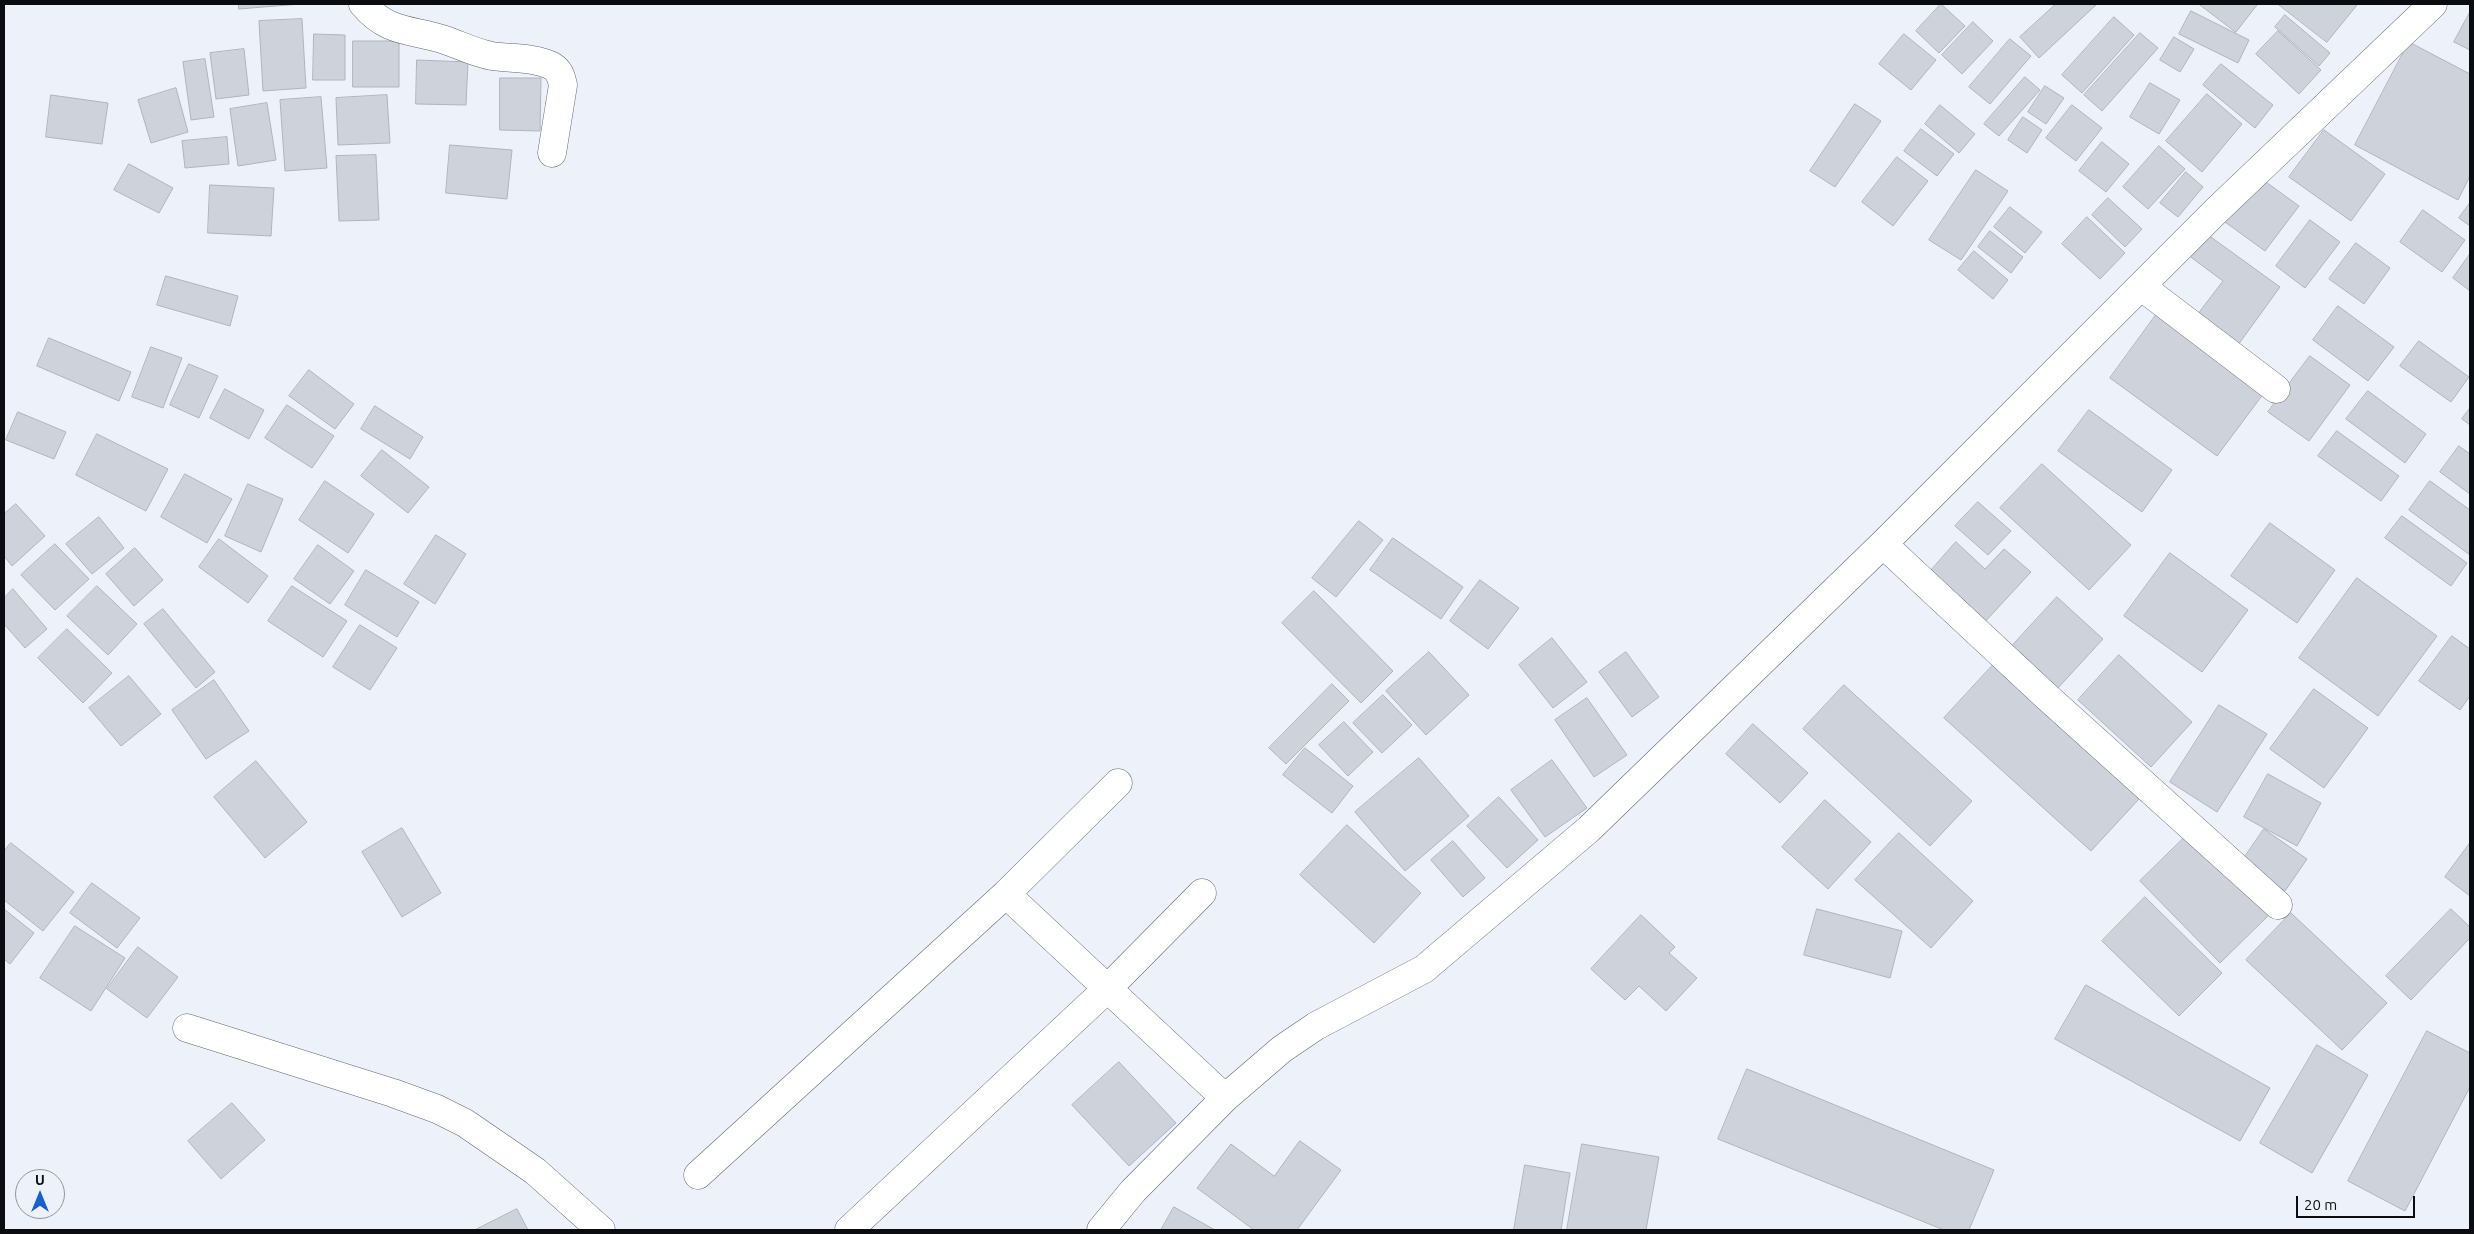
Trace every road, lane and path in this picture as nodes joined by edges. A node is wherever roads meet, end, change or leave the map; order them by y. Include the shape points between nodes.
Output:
1 (363, 4) edge
2 (2433, 4) edge
3 (552, 153) dead end
4 (2142, 287) junction
5 (2276, 389) dead end
6 (1884, 544) junction
7 (1118, 783) dead end
8 (1202, 893) dead end
9 (1006, 894) junction
10 (2278, 905) dead end
11 (1108, 988) junction
12 (187, 1028) dead end
13 (1225, 1098) junction
14 (698, 1175) dead end
15 (601, 1230) edge
16 (849, 1230) edge
17 (1101, 1230) edge

1 - 3 street via 374,17 408,33 443,40 490,56 538,61 557,70 563,85
2 - 4 street via 2216,211
4 - 5 street
4 - 6 street
6 - 10 street via 2046,696
6 - 13 street via 1589,829 1472,929 1424,969 1298,1036
7 - 9 street
8 - 11 street
9 - 11 street
9 - 14 street
11 - 13 street
11 - 16 street
12 - 15 street via 393,1093 444,1113 486,1136 535,1171
13 - 17 street via 1133,1191

